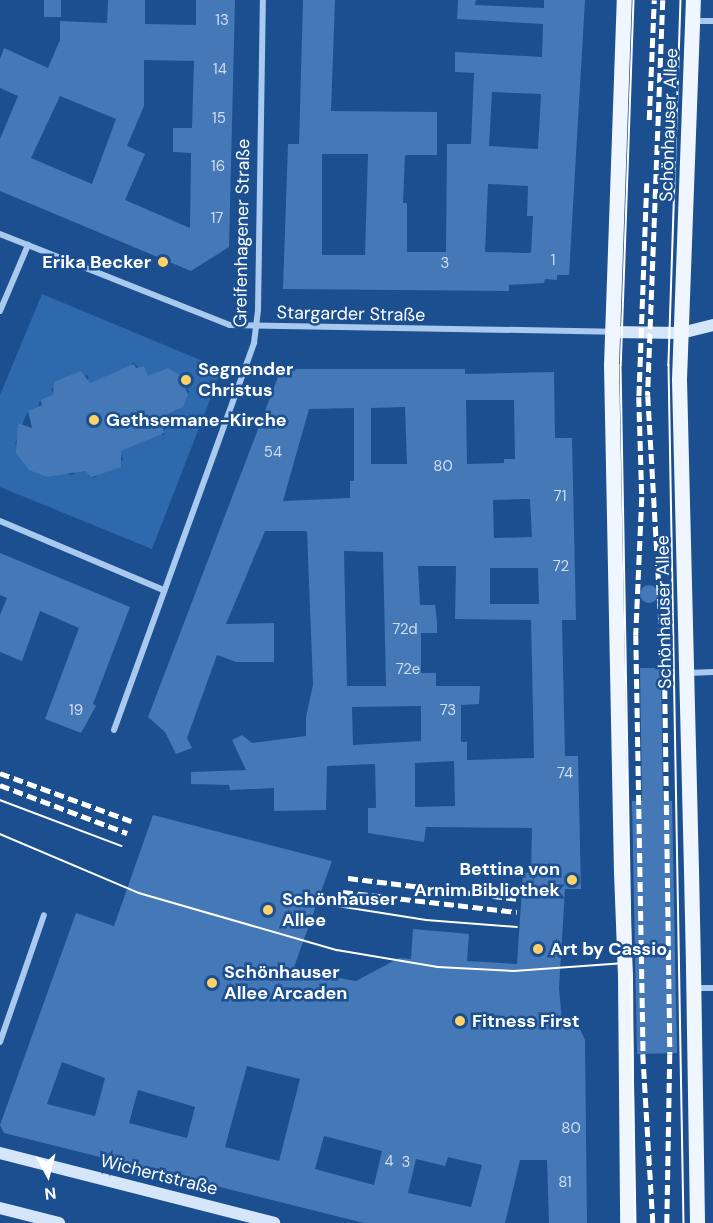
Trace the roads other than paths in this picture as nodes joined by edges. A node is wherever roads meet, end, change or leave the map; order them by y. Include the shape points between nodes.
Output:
1 (263, 0) edge
2 (624, 0) edge
3 (693, 0) edge
4 (692, 21) junction
5 (713, 21) edge
6 (0, 234) edge
7 (28, 246) junction
8 (0, 311) edge
9 (713, 325) edge
10 (256, 327) junction
11 (612, 332) junction
12 (681, 333) junction
13 (0, 521) edge
14 (163, 590) junction
15 (713, 672) edge
16 (685, 673) junction
17 (114, 730) dead end
18 (44, 915) dead end
19 (693, 988) junction
20 (713, 988) edge
21 (0, 1042) edge
22 (0, 1153) edge
23 (0, 1208) edge
24 (59, 1223) edge
25 (274, 1223) edge
26 (627, 1223) edge
27 (698, 1223) edge

1 - 10 street, Greifenhagener Straße
2 - 11 main road
3 - 4 main road, Schönhauser Allee
4 - 5 street
4 - 12 main road, Schönhauser Allee
6 - 7 street, Stargarder Straße
7 - 8 street
7 - 10 street, Stargarder Straße via 230,326
9 - 12 street
10 - 11 street, Stargarder Straße
10 - 14 street, Greifenhagener Straße via 244,374
11 - 12 street
11 - 26 main road, bridge
12 - 16 main road, Schönhauser Allee
13 - 14 street
14 - 17 street, Greifenhagener Straße
15 - 16 street
16 - 19 main road, Schönhauser Allee, bridge
18 - 21 street
19 - 20 street
19 - 27 main road, Schönhauser Allee
22 - 25 street, Wichertstraße
23 - 24 street

